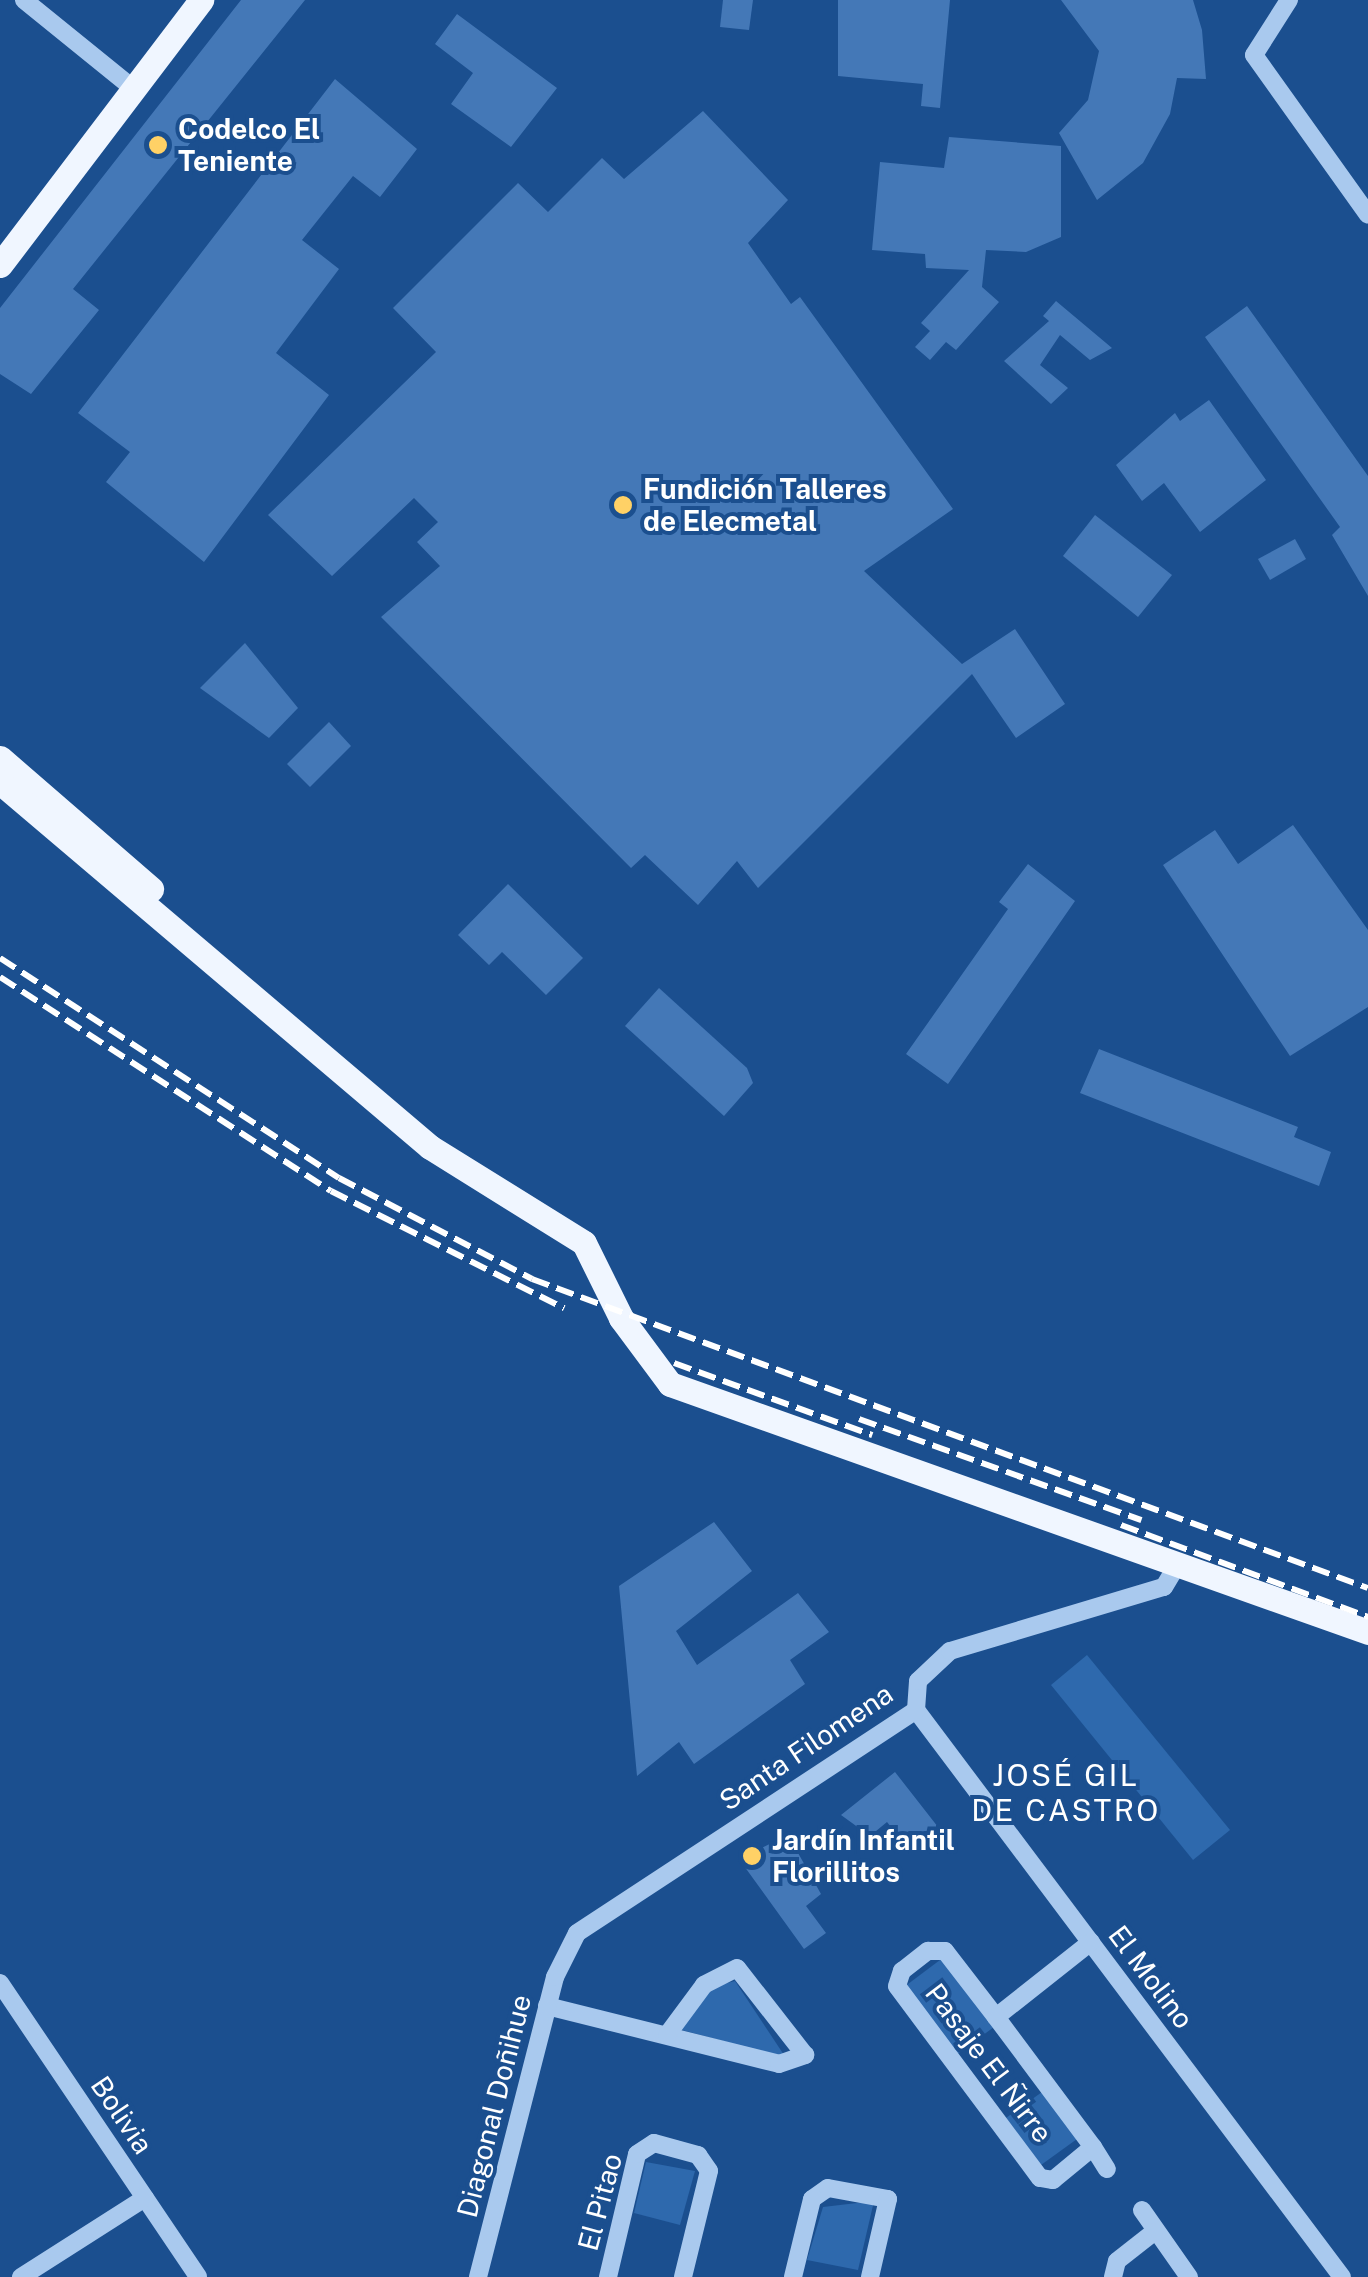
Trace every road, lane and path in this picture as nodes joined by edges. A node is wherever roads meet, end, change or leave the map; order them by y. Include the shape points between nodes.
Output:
1 (24, 0) edge
2 (202, 0) edge
3 (1289, 0) edge
4 (134, 89) junction
5 (1368, 215) edge
6 (0, 265) edge
7 (0, 758) edge
8 (0, 782) edge
9 (284, 1024) junction
10 (1177, 1565) junction
11 (1368, 1632) edge
12 (916, 1710) junction
13 (1091, 1942) junction
14 (566, 1950) joint
15 (0, 1983) edge
16 (547, 2006) junction
17 (996, 2017) junction
18 (668, 2035) junction
19 (1093, 2148) junction
20 (1107, 2168) dead end
21 (145, 2198) junction
22 (1142, 2210) dead end
23 (1154, 2232) junction
24 (20, 2277) edge
25 (198, 2277) edge
26 (478, 2277) edge
27 (608, 2277) edge
28 (683, 2277) edge
29 (793, 2277) edge
30 (870, 2277) edge
31 (1113, 2277) edge
32 (1189, 2277) edge
33 (1342, 2277) edge

1 - 4 street
2 - 4 main road
3 - 5 street via 1254,55
4 - 6 main road
7 - 9 main road via 210,940
8 - 9 main road
9 - 10 main road via 430,1148 584,1243 621,1318 670,1384
10 - 11 main road
10 - 12 street, Santa Filomena via 1164,1587 950,1651 918,1681
12 - 13 street, El Molino
12 - 14 street, Santa Filomena via 590,1921
13 - 17 street
13 - 33 street, El Molino
14 - 16 street, Diagonal Doñihue
15 - 21 street, Bolivia
16 - 18 street
16 - 26 street, Diagonal Doñihue
17 - 19 street, Pasaje El Ñirre
17 - 19 street, Pasaje El Ñirre via 945,1952 928,1951 898,1978 1040,2178 1053,2180
18 - 18 street via 704,1985 737,1968 805,2054 779,2064
19 - 20 street, Pasaje El Ñirre
21 - 24 street
21 - 25 street, Bolivia
22 - 23 street
23 - 31 street via 1117,2261
23 - 32 street
27 - 28 street, El Pitao via 637,2154 654,2144 698,2155 709,2171
29 - 30 street via 812,2199 828,2188 888,2198

